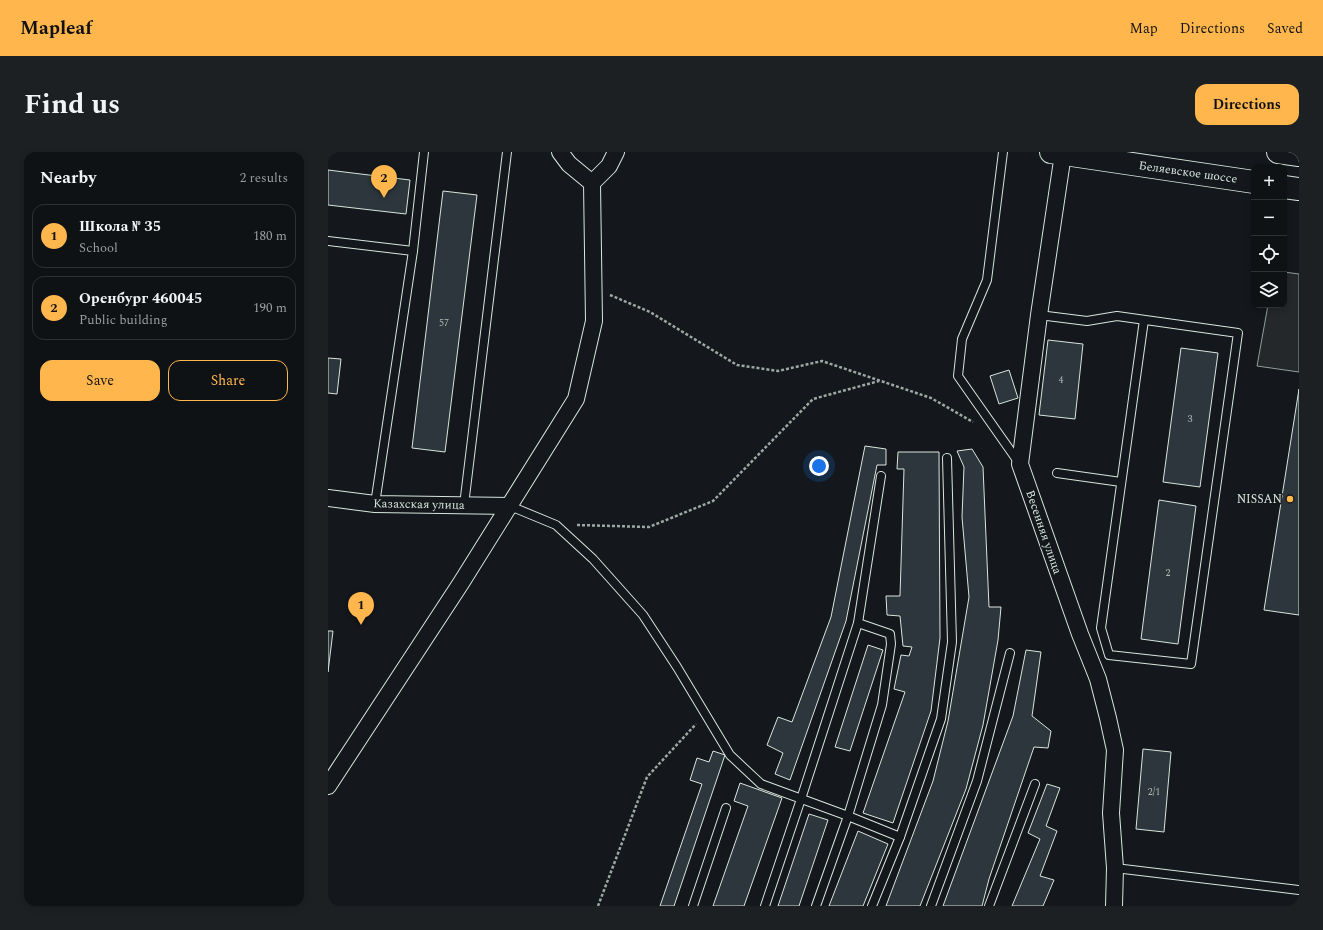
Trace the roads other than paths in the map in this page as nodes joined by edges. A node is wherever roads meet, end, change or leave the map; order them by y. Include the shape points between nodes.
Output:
1 (424, 152) edge
2 (507, 152) edge
3 (560, 152) edge
4 (616, 152) edge
5 (1003, 152) edge
6 (1278, 152) edge
7 (1057, 153) edge
8 (1299, 155) edge
9 (1251, 182) edge
10 (592, 183) junction
11 (1287, 187) edge
12 (1299, 189) edge
13 (328, 241) edge
14 (413, 251) junction
15 (1039, 315) junction
16 (1144, 320) junction
17 (947, 458) dead end
18 (1020, 464) junction
19 (1057, 473) dead end
20 (881, 476) dead end
21 (1121, 482) junction
22 (328, 498) edge
23 (375, 504) junction
24 (464, 505) junction
25 (510, 506) junction
26 (858, 623) junction
27 (1010, 653) dead end
28 (1035, 784) dead end
29 (328, 786) edge
30 (801, 799) junction
31 (726, 808) dead end
32 (848, 816) junction
33 (900, 837) junction
34 (1115, 868) junction
35 (1299, 890) edge
36 (693, 906) edge
37 (765, 906) edge
38 (816, 906) edge
39 (872, 906) edge
40 (931, 906) edge
41 (989, 906) edge
42 (1114, 906) edge

1 - 14 lane
2 - 24 lane
3 - 10 street via 569,164
4 - 10 street via 609,166
5 - 18 lane via 987,280 962,339 958,376
6 - 8 main road
7 - 9 main road, Беляевское шоссе
7 - 15 street, Весенняя улица
10 - 25 street via 594,321 576,399
11 - 12 main road
13 - 14 lane
14 - 23 lane
15 - 16 lane via 1087,321 1117,316
15 - 18 street, Весенняя улица
16 - 21 lane
16 - 21 lane via 1238,333 1190,664 1109,655 1101,628
17 - 33 lane via 952,642 941,719
18 - 34 street, Весенняя улица via 1098,678 1108,718 1115,750 1111,813
19 - 21 lane
20 - 26 lane
22 - 23 street, Казахская улица
23 - 24 street, Казахская улица
24 - 25 street, Казахская улица
25 - 29 street
25 - 30 lane via 556,525 593,559 643,615 730,755 761,784
26 - 30 lane
26 - 32 lane via 890,634 891,644 882,705
27 - 40 lane via 978,781
28 - 41 lane
30 - 32 lane
30 - 37 lane
31 - 36 lane
32 - 33 lane
32 - 38 lane
33 - 39 lane
34 - 35 lane
34 - 42 street, Весенняя улица

